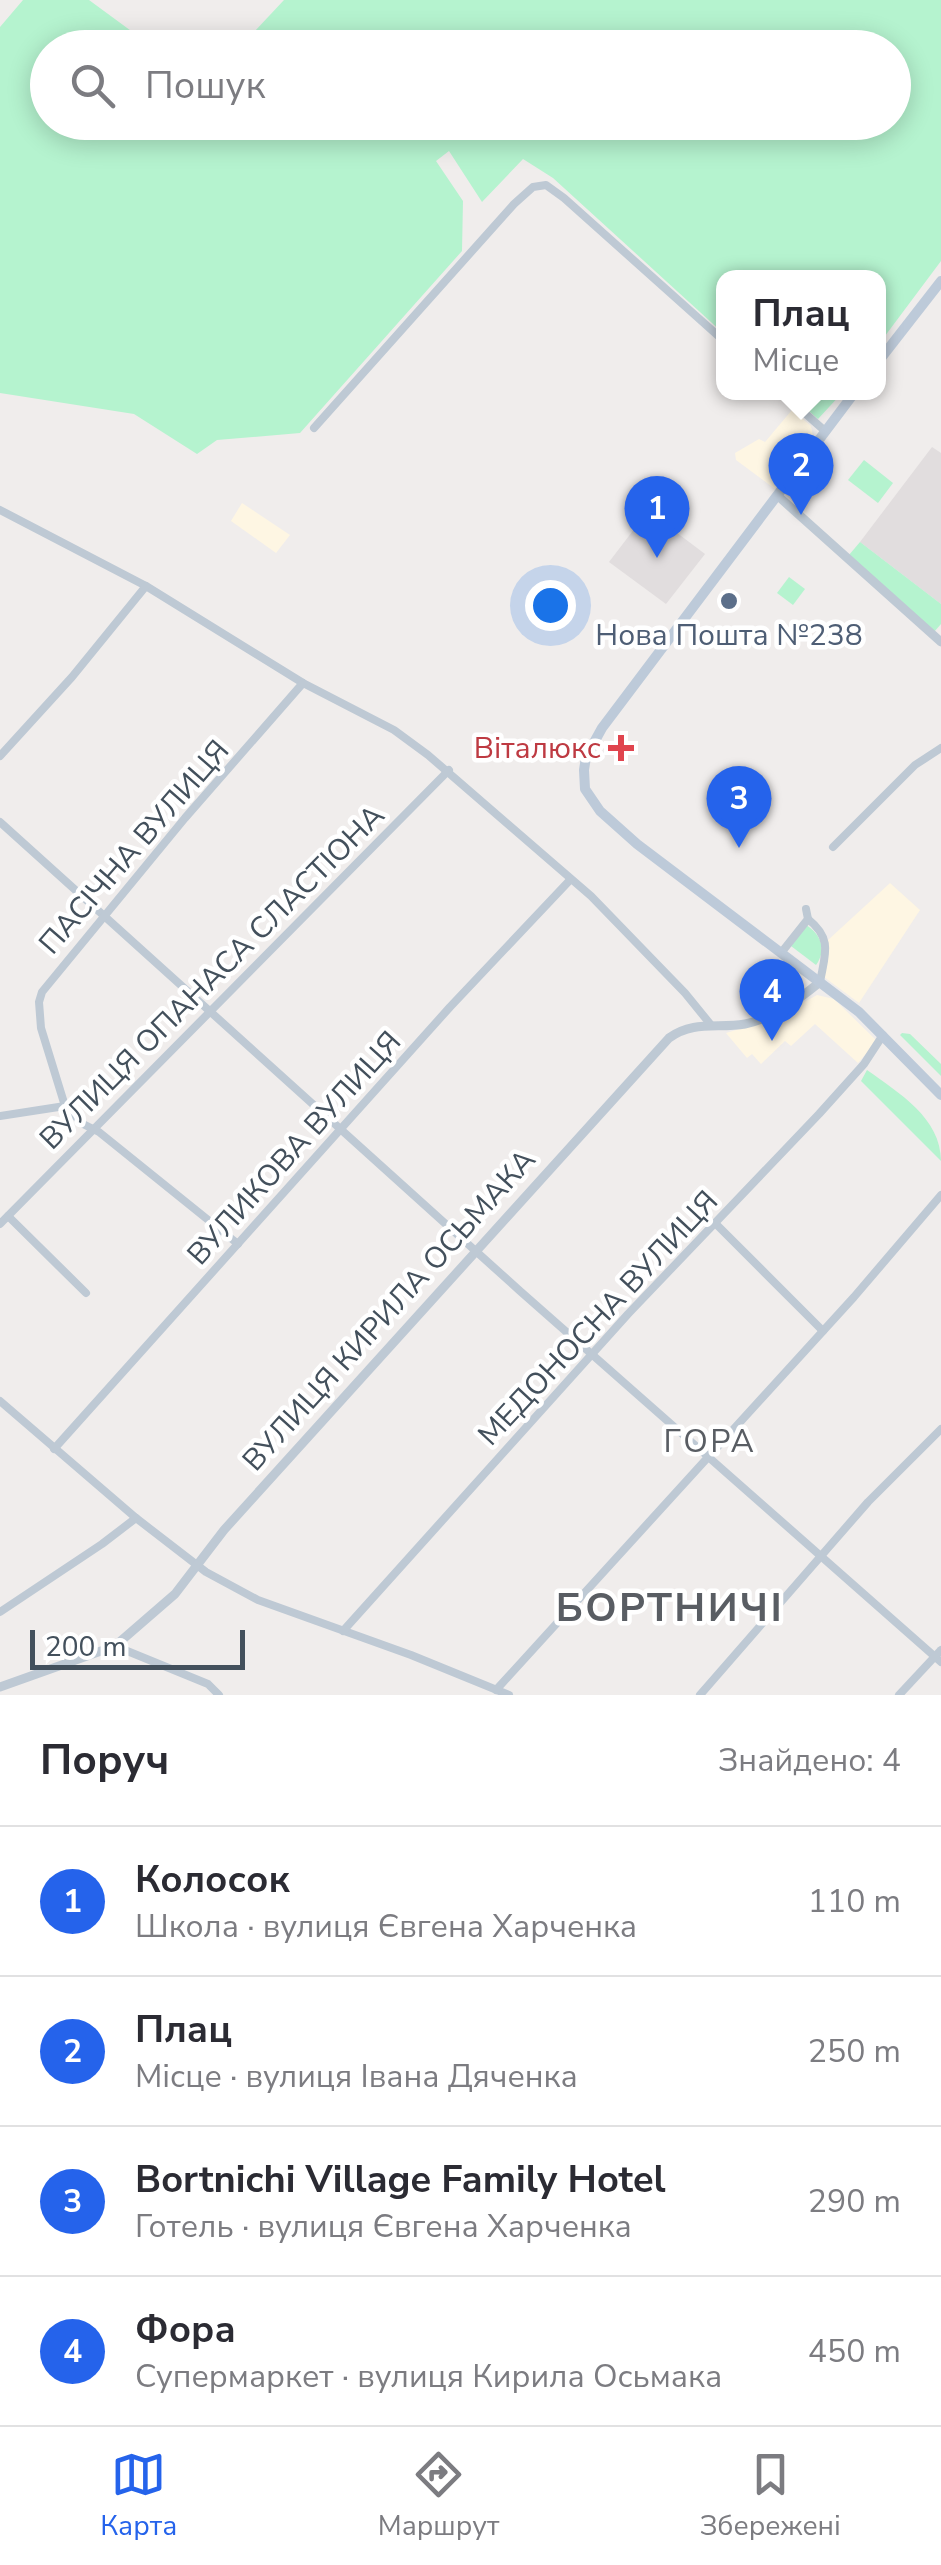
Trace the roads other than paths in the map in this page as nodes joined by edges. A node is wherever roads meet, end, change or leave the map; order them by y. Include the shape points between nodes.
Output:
1 (941, 281) edge
2 (716, 334) edge
3 (886, 352) edge
4 (790, 400) edge
5 (849, 400) edge
6 (314, 428) dead end
7 (825, 432) junction
8 (778, 496) junction
9 (0, 510) edge
10 (146, 586) junction
11 (941, 642) edge
12 (304, 684) junction
13 (941, 748) edge
14 (0, 756) edge
15 (449, 770) junction
16 (0, 822) edge
17 (833, 848) dead end
18 (570, 880) junction
19 (105, 918) junction
20 (781, 953) junction
21 (820, 982) junction
22 (212, 1012) junction
23 (711, 1025) junction
24 (883, 1035) junction
25 (941, 1095) edge
26 (0, 1103) edge
27 (65, 1106) junction
28 (3, 1115) edge
29 (342, 1129) junction
30 (92, 1130) junction
31 (941, 1195) edge
32 (8, 1216) junction
33 (0, 1224) edge
34 (716, 1224) junction
35 (238, 1244) junction
36 (476, 1250) junction
37 (86, 1292) dead end
38 (823, 1331) junction
39 (592, 1354) junction
40 (0, 1401) edge
41 (940, 1433) edge
42 (54, 1449) junction
43 (707, 1456) junction
44 (136, 1518) junction
45 (819, 1556) junction
46 (198, 1567) junction
47 (0, 1612) edge
48 (344, 1631) junction
49 (115, 1646) junction
50 (939, 1656) edge
51 (0, 1687) edge
52 (496, 1690) junction
53 (219, 1695) edge
54 (510, 1695) edge
55 (700, 1695) edge
56 (899, 1695) edge

1 - 3 main road
2 - 6 street via 546,186 533,187
4 - 7 street
5 - 7 main road
7 - 8 main road
8 - 11 street
8 - 20 main road via 602,728 584,770 585,789 600,811
9 - 10 street
10 - 12 street
10 - 14 street
12 - 15 street via 394,730
12 - 19 street, ПАСІЧНА ВУЛИЦЯ
13 - 17 street via 902,777
15 - 18 street
15 - 22 street, ВУЛИЦЯ ОПАНАСА СЛАСТІОНА
16 - 19 street
18 - 23 street
18 - 29 street, ВУЛИКОВА ВУЛИЦЯ
19 - 22 street
19 - 27 street, ПАСІЧНА ВУЛИЦЯ via 39,1002
20 - 21 main road
20 - 21 street via 807,914 826,948
21 - 23 street, ВУЛИЦЯ КИРИЛА ОСЬМАКА via 758,1021
21 - 24 main road
22 - 29 street
22 - 30 street, ВУЛИЦЯ ОПАНАСА СЛАСТІОНА
23 - 36 street, ВУЛИЦЯ КИРИЛА ОСЬМАКА via 682,1028 670,1038
24 - 25 main road
24 - 34 street, МЕДОНОСНА ВУЛИЦЯ
26 - 28 street
27 - 28 street
27 - 30 street
29 - 35 street, ВУЛИКОВА ВУЛИЦЯ
29 - 36 street
30 - 32 street, ВУЛИЦЯ ОПАНАСА СЛАСТІОНА
30 - 35 street
31 - 38 street
32 - 33 street, ВУЛИЦЯ ОПАНАСА СЛАСТІОНА
32 - 37 street
34 - 38 street
34 - 39 street, МЕДОНОСНА ВУЛИЦЯ
35 - 42 street, ВУЛИКОВА ВУЛИЦЯ
36 - 39 street
36 - 46 street, ВУЛИЦЯ КИРИЛА ОСЬМАКА
38 - 43 street
39 - 43 street
39 - 48 street, МЕДОНОСНА ВУЛИЦЯ
40 - 42 street
41 - 45 street
42 - 44 street
43 - 45 street
43 - 52 street
44 - 46 street
44 - 47 street
45 - 50 street
45 - 55 street
46 - 48 street via 258,1600
46 - 49 street, ВУЛИЦЯ КИРИЛА ОСЬМАКА
48 - 52 street
49 - 51 street, ВУЛИЦЯ КИРИЛА ОСЬМАКА
49 - 53 street via 208,1684
50 - 56 street
52 - 54 street

